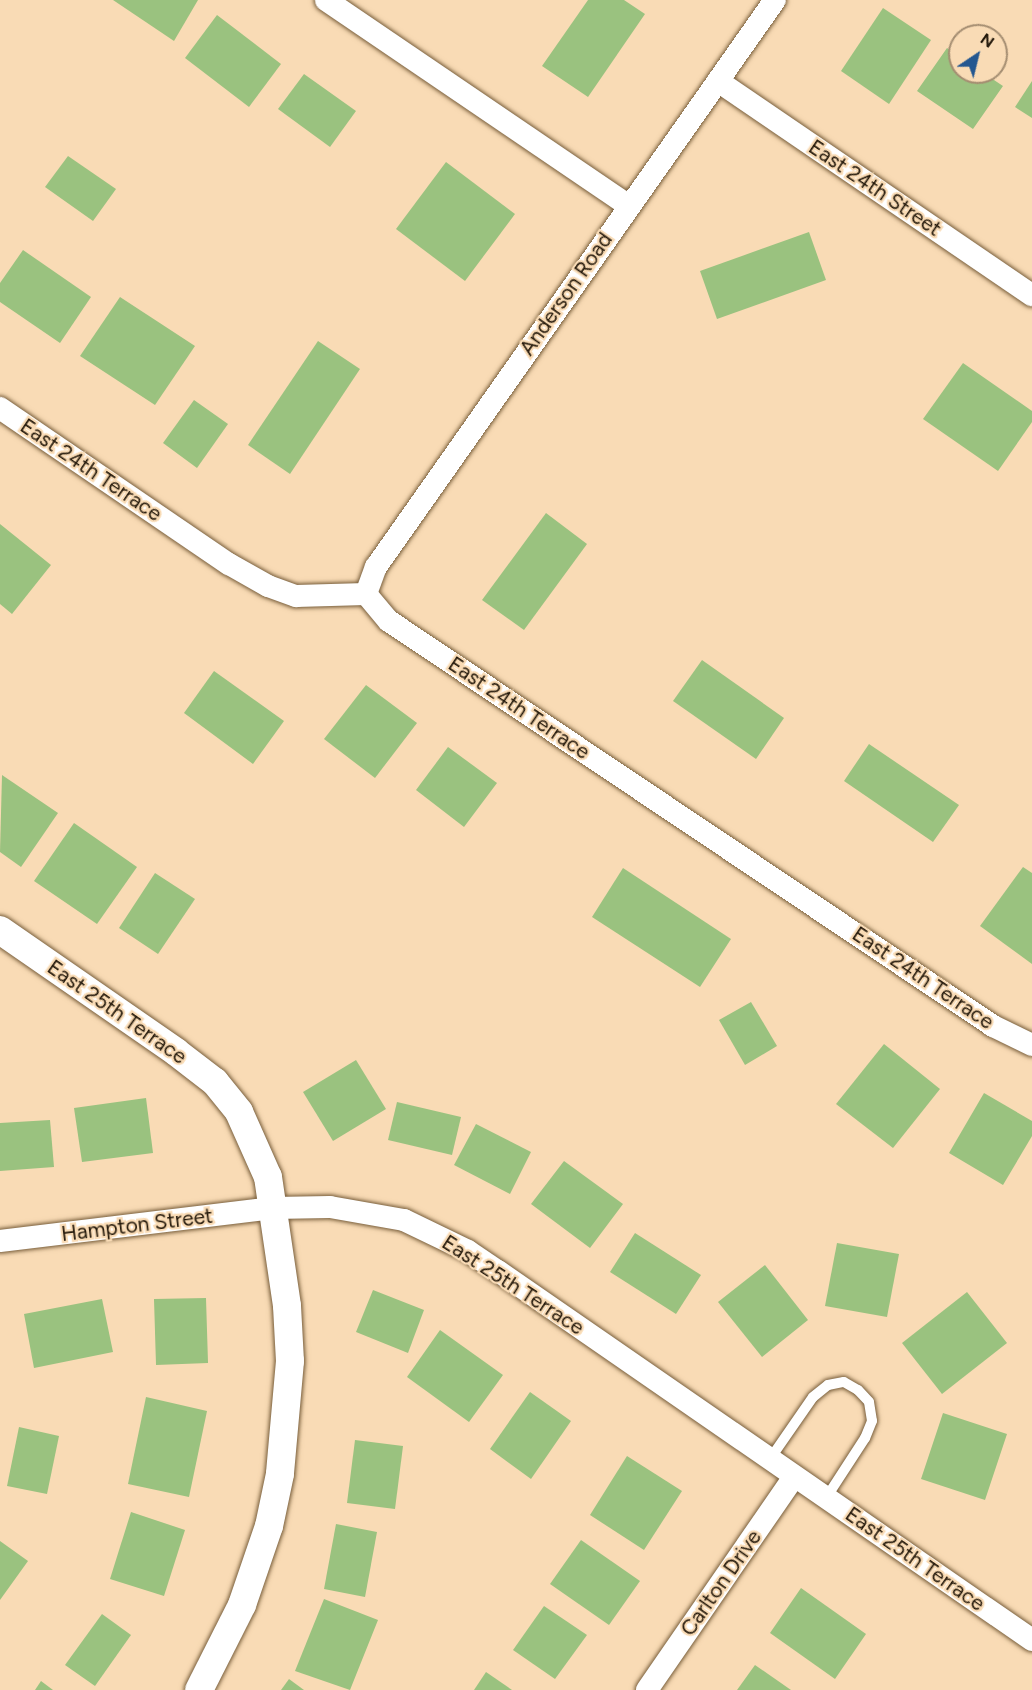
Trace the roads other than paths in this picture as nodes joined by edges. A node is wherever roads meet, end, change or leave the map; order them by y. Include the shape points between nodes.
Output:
1 (326, 0) edge
2 (775, 0) edge
3 (718, 81) junction
4 (628, 205) junction
5 (1032, 296) edge
6 (0, 408) edge
7 (366, 594) junction
8 (0, 930) edge
9 (1032, 1045) edge
10 (273, 1208) junction
11 (0, 1242) edge
12 (770, 1459) junction
13 (794, 1477) junction
14 (826, 1498) junction
15 (1032, 1640) edge
16 (199, 1690) edge
17 (647, 1690) edge

1 - 4 street
2 - 3 street, Anderson Road
3 - 4 street, Anderson Road
3 - 5 street, East 24th Street
4 - 7 street, Anderson Road via 376,567
6 - 7 street, East 24th Terrace via 229,564 268,586 296,596
7 - 9 street, East 24th Terrace via 389,621 993,1026
8 - 10 street, East 25th Terrace via 214,1082 239,1112 257,1147 268,1177
10 - 11 street, Hampton Street
10 - 12 street, East 25th Terrace via 330,1206 365,1211 404,1220 458,1246
10 - 16 street via 287,1306 290,1361 280,1474 269,1526 242,1605
12 - 13 street, East 25th Terrace
12 - 14 lane via 813,1397 828,1385 844,1382 858,1390 869,1402 872,1421
13 - 14 street, East 25th Terrace
13 - 17 street, Carlton Drive
14 - 15 street, East 25th Terrace

